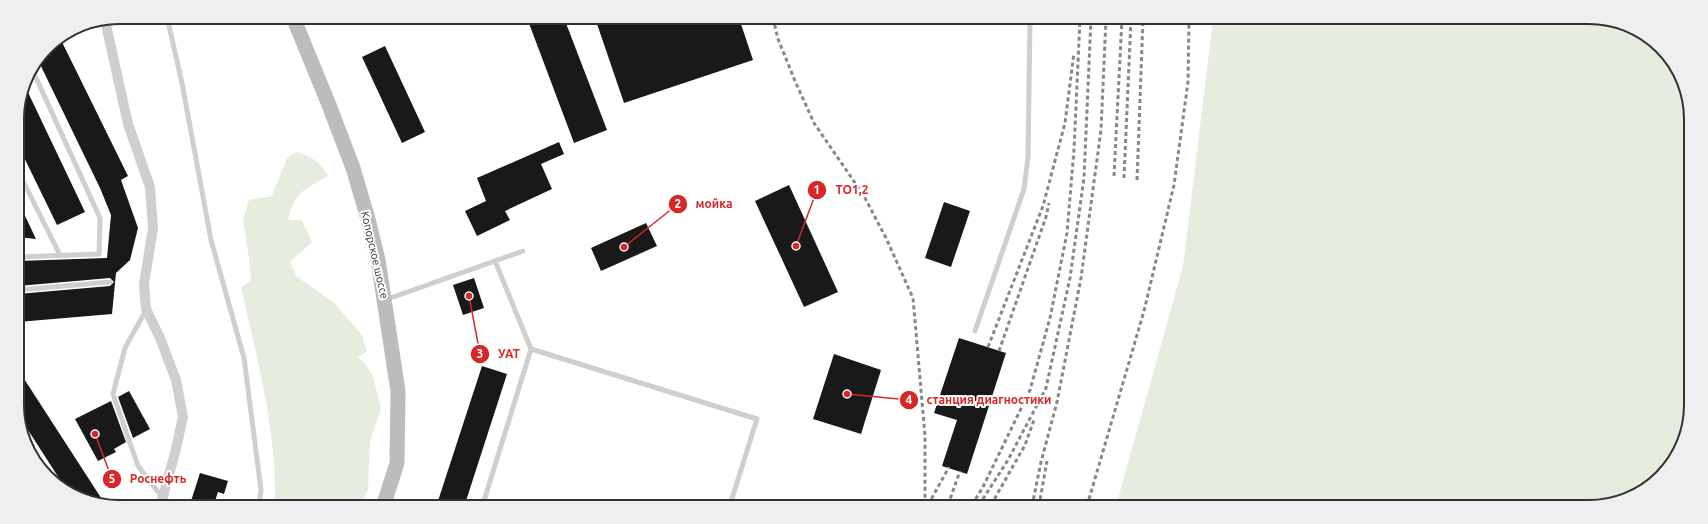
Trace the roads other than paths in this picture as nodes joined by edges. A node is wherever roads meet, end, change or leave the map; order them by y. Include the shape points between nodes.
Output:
1 (169, 24) edge
2 (296, 24) edge
3 (1030, 24) edge
4 (106, 25) edge
5 (35, 75) edge
6 (24, 183) edge
7 (524, 251) dead end
8 (60, 255) junction
9 (24, 257) edge
10 (495, 261) junction
11 (110, 282) dead end
12 (24, 289) edge
13 (386, 300) junction
14 (146, 309) junction
15 (975, 331) dead end
16 (531, 349) junction
17 (161, 500) edge
18 (162, 500) edge
19 (260, 500) edge
20 (385, 500) edge
21 (484, 500) edge
22 (732, 500) edge

1 - 19 lane via 211,240 244,358 261,490
2 - 13 main road, Копорское шоссе via 353,168 368,219
3 - 15 lane via 1028,157 1024,189
4 - 14 street via 128,124 150,187 153,228 144,284
5 - 8 lane via 100,218 100,254
6 - 8 lane
7 - 10 lane
8 - 9 lane
10 - 13 lane
10 - 16 lane
11 - 12 lane
13 - 20 main road, Копорское шоссе via 398,391 397,463
14 - 17 lane via 125,348 114,394 138,466
14 - 18 street via 176,380 183,416
16 - 21 lane
16 - 22 lane via 757,419

